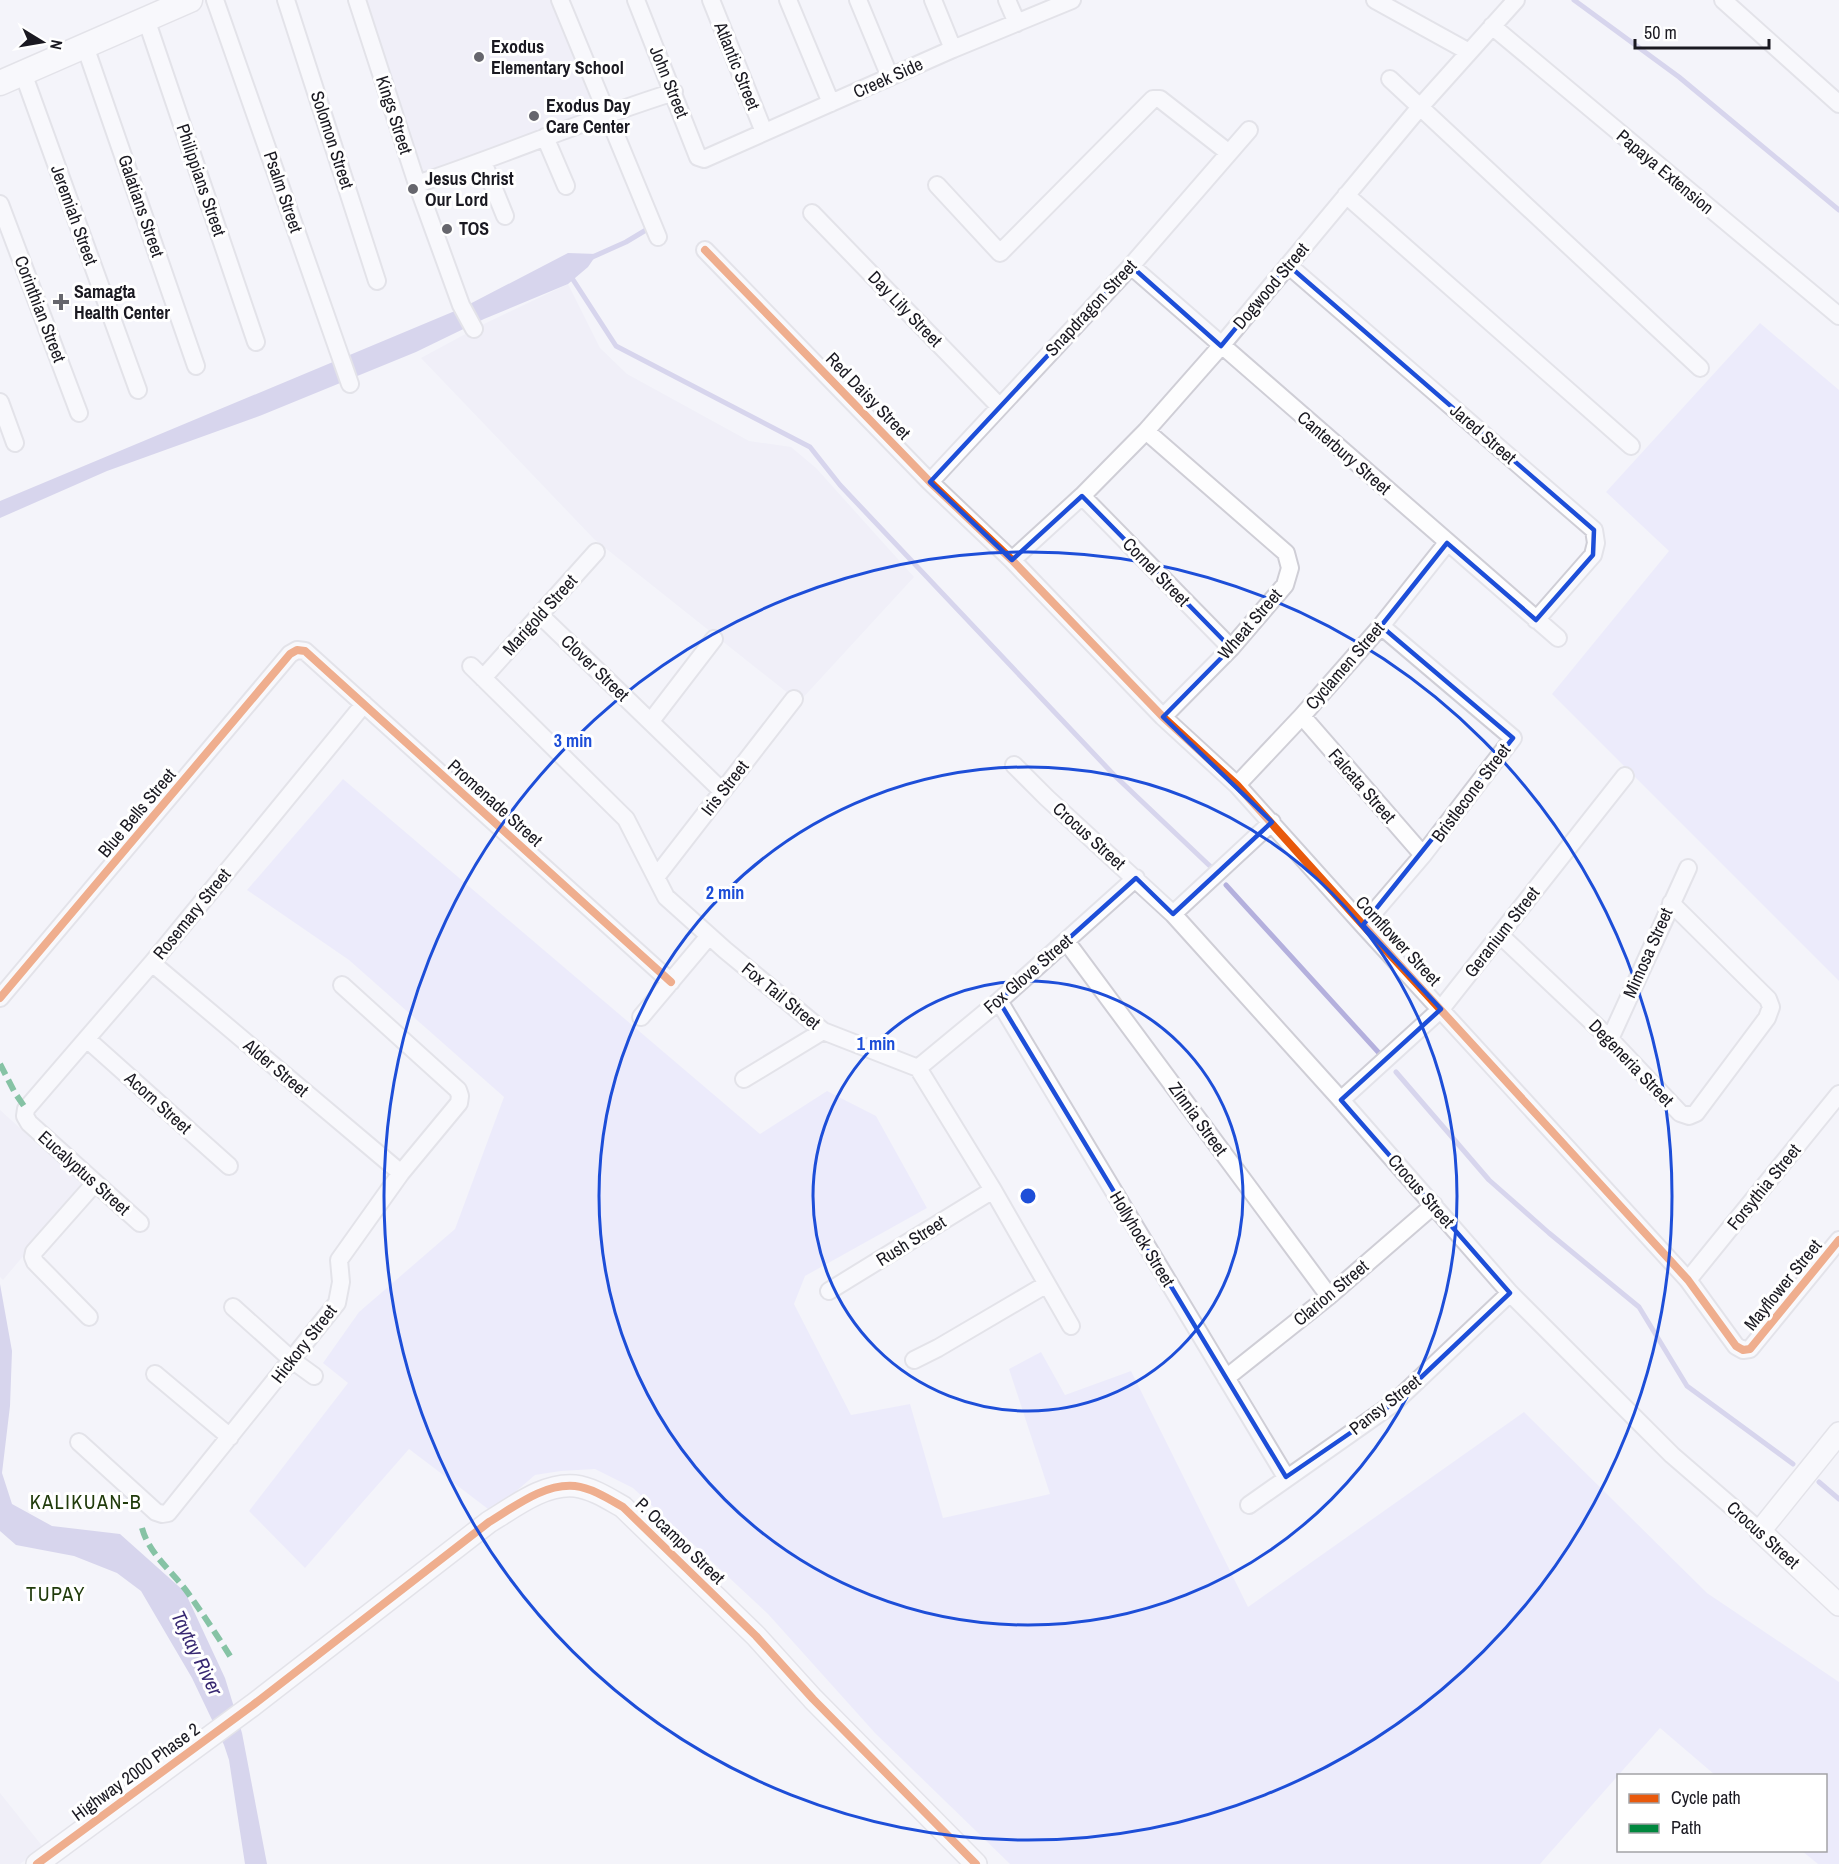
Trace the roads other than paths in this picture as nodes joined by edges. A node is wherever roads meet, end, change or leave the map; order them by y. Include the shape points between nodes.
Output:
1 (190, 0) edge
2 (215, 0) edge
3 (286, 0) edge
4 (357, 0) edge
5 (560, 0) edge
6 (636, 0) edge
7 (711, 0) edge
8 (788, 0) edge
9 (858, 0) edge
10 (933, 0) edge
11 (1007, 0) edge
12 (1072, 0) edge
13 (1375, 0) edge
14 (1516, 0) edge
15 (1723, 0) edge
16 (146, 19) junction
17 (1017, 23) junction
18 (1492, 26) junction
19 (86, 46) junction
20 (953, 50) junction
21 (1469, 52) junction
22 (23, 73) junction
23 (890, 77) junction
24 (1390, 79) dead end
25 (0, 83) edge
26 (674, 92) junction
27 (831, 103) junction
28 (1839, 104) edge
29 (1420, 107) junction
30 (607, 113) junction
31 (1249, 130) dead end
32 (764, 132) junction
33 (545, 137) junction
34 (1229, 153) junction
35 (704, 159) joint
36 (483, 162) junction
37 (417, 184) junction
38 (937, 185) dead end
39 (566, 186) dead end
40 (1346, 195) junction
41 (0, 204) edge
42 (812, 213) dead end
43 (505, 216) dead end
44 (658, 237) dead end
45 (705, 250) dead end
46 (1288, 265) junction
47 (1131, 266) junction
48 (377, 281) dead end
49 (1839, 316) edge
50 (473, 327) dead end
51 (256, 342) dead end
52 (1221, 346) junction
53 (196, 366) dead end
54 (1700, 368) dead end
55 (350, 382) dead end
56 (138, 390) dead end
57 (0, 402) edge
58 (999, 406) junction
59 (79, 413) dead end
60 (1146, 431) junction
61 (15, 443) dead end
62 (1631, 446) dead end
63 (930, 482) junction
64 (1082, 496) junction
65 (1447, 543) junction
66 (596, 552) dead end
67 (1012, 560) junction
68 (540, 615) junction
69 (1536, 620) junction
70 (1381, 626) junction
71 (1558, 638) dead end
72 (714, 639) dead end
73 (1230, 648) junction
74 (297, 650) joint
75 (477, 672) joint
76 (794, 699) dead end
77 (364, 704) junction
78 (1302, 716) junction
79 (1162, 717) junction
80 (651, 721) junction
81 (1014, 765) dead end
82 (1624, 776) dead end
83 (1237, 784) junction
84 (722, 791) junction
85 (1272, 822) junction
86 (1423, 855) junction
87 (1688, 868) dead end
88 (656, 877) junction
89 (1136, 878) junction
90 (1671, 903) junction
91 (1173, 914) junction
92 (1363, 925) junction
93 (1500, 935) junction
94 (709, 936) junction
95 (1066, 941) junction
96 (152, 963) junction
97 (671, 982) junction
98 (342, 985) dead end
99 (0, 998) edge
100 (999, 1001) junction
101 (1441, 1009) junction
102 (642, 1017) dead end
103 (823, 1031) junction
104 (1610, 1039) junction
105 (88, 1040) junction
106 (918, 1068) junction
107 (744, 1079) dead end
108 (1839, 1094) edge
109 (1341, 1100) junction
110 (29, 1123) joint
111 (229, 1166) dead end
112 (401, 1173) junction
113 (95, 1183) junction
114 (993, 1190) junction
115 (1434, 1205) junction
116 (140, 1223) dead end
117 (1839, 1240) edge
118 (1688, 1280) junction
119 (1047, 1284) junction
120 (829, 1291) dead end
121 (1510, 1293) junction
122 (1329, 1296) junction
123 (233, 1307) dead end
124 (89, 1317) dead end
125 (1071, 1326) dead end
126 (1750, 1349) joint
127 (292, 1360) junction
128 (914, 1360) dead end
129 (155, 1374) dead end
130 (314, 1376) dead end
131 (1226, 1378) junction
132 (1839, 1433) edge
133 (230, 1437) junction
134 (79, 1442) dead end
135 (1286, 1477) junction
136 (1249, 1505) dead end
137 (1760, 1531) junction
138 (1839, 1605) edge
139 (253, 1705) joint
140 (37, 1864) edge
141 (976, 1864) edge

1 - 16 main road
2 - 55 street, Psalm Street
3 - 48 street, Solomon Street
4 - 37 street, Kings Street
5 - 30 street
6 - 26 street, John Street
7 - 32 street, Atlantic Street
8 - 27 street
9 - 23 street
10 - 20 street
11 - 17 street
12 - 17 street, Creek Side
13 - 21 street
14 - 18 street, Dogwood Street
15 - 28 street
16 - 19 main road
16 - 51 street, Philippians Street
17 - 20 street, Creek Side
18 - 21 street, Dogwood Street
18 - 49 street, Papaya Extension
19 - 22 main road
19 - 53 street, Galatians Street
20 - 23 street, Creek Side
21 - 29 street, Dogwood Street
22 - 25 main road
22 - 56 street, Jeremiah Street
23 - 27 street, Creek Side
24 - 29 street
26 - 30 street
26 - 35 street, John Street via 698,157
27 - 32 street, Creek Side
29 - 40 street, Dogwood Street
29 - 54 street
30 - 33 street
30 - 44 street
31 - 34 street, Snapdragon Street
32 - 35 street, Creek Side
33 - 36 street
33 - 39 street
34 - 38 street via 1156,98 1000,253
34 - 47 street, Snapdragon Street
36 - 37 street
36 - 43 street
37 - 50 street, Kings Street via 461,305
40 - 46 street, Dogwood Street
40 - 62 street
41 - 59 street, Corinthian Street
42 - 58 street, Day Lily Street
45 - 63 street, Red Daisy Street
46 - 52 street, Dogwood Street
46 - 69 street, Jared Street via 1594,530 1593,555
47 - 52 street, Canterbury Street
47 - 58 street, Snapdragon Street
52 - 60 street, Dogwood Street
52 - 65 street, Canterbury Street
57 - 61 street
58 - 63 street, Snapdragon Street
60 - 64 street, Dogwood Street
60 - 73 street, Wheat Street via 1286,553 1290,568 1285,585
63 - 67 street, Red Daisy Street
64 - 67 street, Dogwood Street
64 - 73 street, Cornel Street
65 - 69 street, Canterbury Street
65 - 70 street, Cyclamen Street
66 - 68 street, Marigold Street
67 - 79 street, Cornflower Street
68 - 75 street, Marigold Street
68 - 80 street, Clover Street
69 - 71 street, Canterbury Street
70 - 78 street, Cyclamen Street
70 - 86 street, Bristlecone Street via 1513,738
72 - 80 street
73 - 79 street, Wheat Street
74 - 77 street, Promenade Street via 305,651
74 - 99 street, Blue Bells Street
75 - 88 street, Fox Tail Street via 626,819
76 - 84 street, Iris Street
77 - 96 street, Rosemary Street
77 - 97 street, Promenade Street
78 - 83 street, Cyclamen Street
78 - 86 street, Falcata Street
79 - 83 street, Cornflower Street
80 - 84 street, Clover Street
81 - 89 street, Crocus Street
82 - 93 street, Geranium Street
83 - 85 street, Cornflower Street
84 - 88 street, Iris Street
85 - 91 street
85 - 92 street, Cornflower Street
86 - 92 street, Bristlecone Street
87 - 90 street, Mimosa Street
88 - 94 street, Fox Tail Street via 666,897
89 - 91 street, Crocus Street
89 - 95 street, Fox Glove Street
90 - 104 street, Mimosa Street
90 - 104 street, Degeneria Street via 1768,999 1771,1007 1767,1018 1696,1113 1689,1116 1680,1113
91 - 109 street, Crocus Street
92 - 101 street, Cornflower Street
93 - 101 street, Geranium Street
93 - 104 street, Degeneria Street
94 - 97 street
94 - 103 street, Fox Tail Street
95 - 100 street, Fox Glove Street
95 - 122 street, Zinnia Street
96 - 105 street, Rosemary Street
96 - 112 street, Alder Street
97 - 102 street
98 - 112 street, Hickory Street via 460,1096 459,1103
100 - 106 street, Fox Glove Street
100 - 131 street, Hollyhock Street
101 - 109 street, Geranium Street
101 - 118 street, Cornflower Street
103 - 106 street, Fox Tail Street
103 - 107 street
105 - 110 street, Rosemary Street via 26,1109
105 - 111 street, Acorn Street
106 - 114 street
108 - 118 street, Forsythia Street
109 - 115 street, Crocus Street
110 - 113 street, Eucalyptus Street
112 - 127 street, Hickory Street via 339,1260 341,1282 337,1303
113 - 116 street, Eucalyptus Street
113 - 124 street via 33,1257
114 - 119 street
114 - 120 street, Rush Street
115 - 121 street, Crocus Street
115 - 122 street, Clarion Street
117 - 126 street, Mayflower Street
118 - 126 street, Cornflower Street via 1736,1346
119 - 125 street
119 - 128 street
121 - 135 street, Pansy Street via 1394,1403
121 - 137 street, Crocus Street via 1672,1455
122 - 131 street, Clarion Street
123 - 127 street
127 - 130 street
127 - 133 street, Hickory Street
129 - 133 street
131 - 135 street, Hollyhock Street
132 - 137 street
133 - 134 street, Hickory Street via 168,1513 162,1514
135 - 136 street, Pansy Street
137 - 138 street, Crocus Street
139 - 140 street, Highway 2000 Phase 2
139 - 141 street, P. Ocampo Street via 489,1522 553,1488 576,1486 623,1507 756,1636

